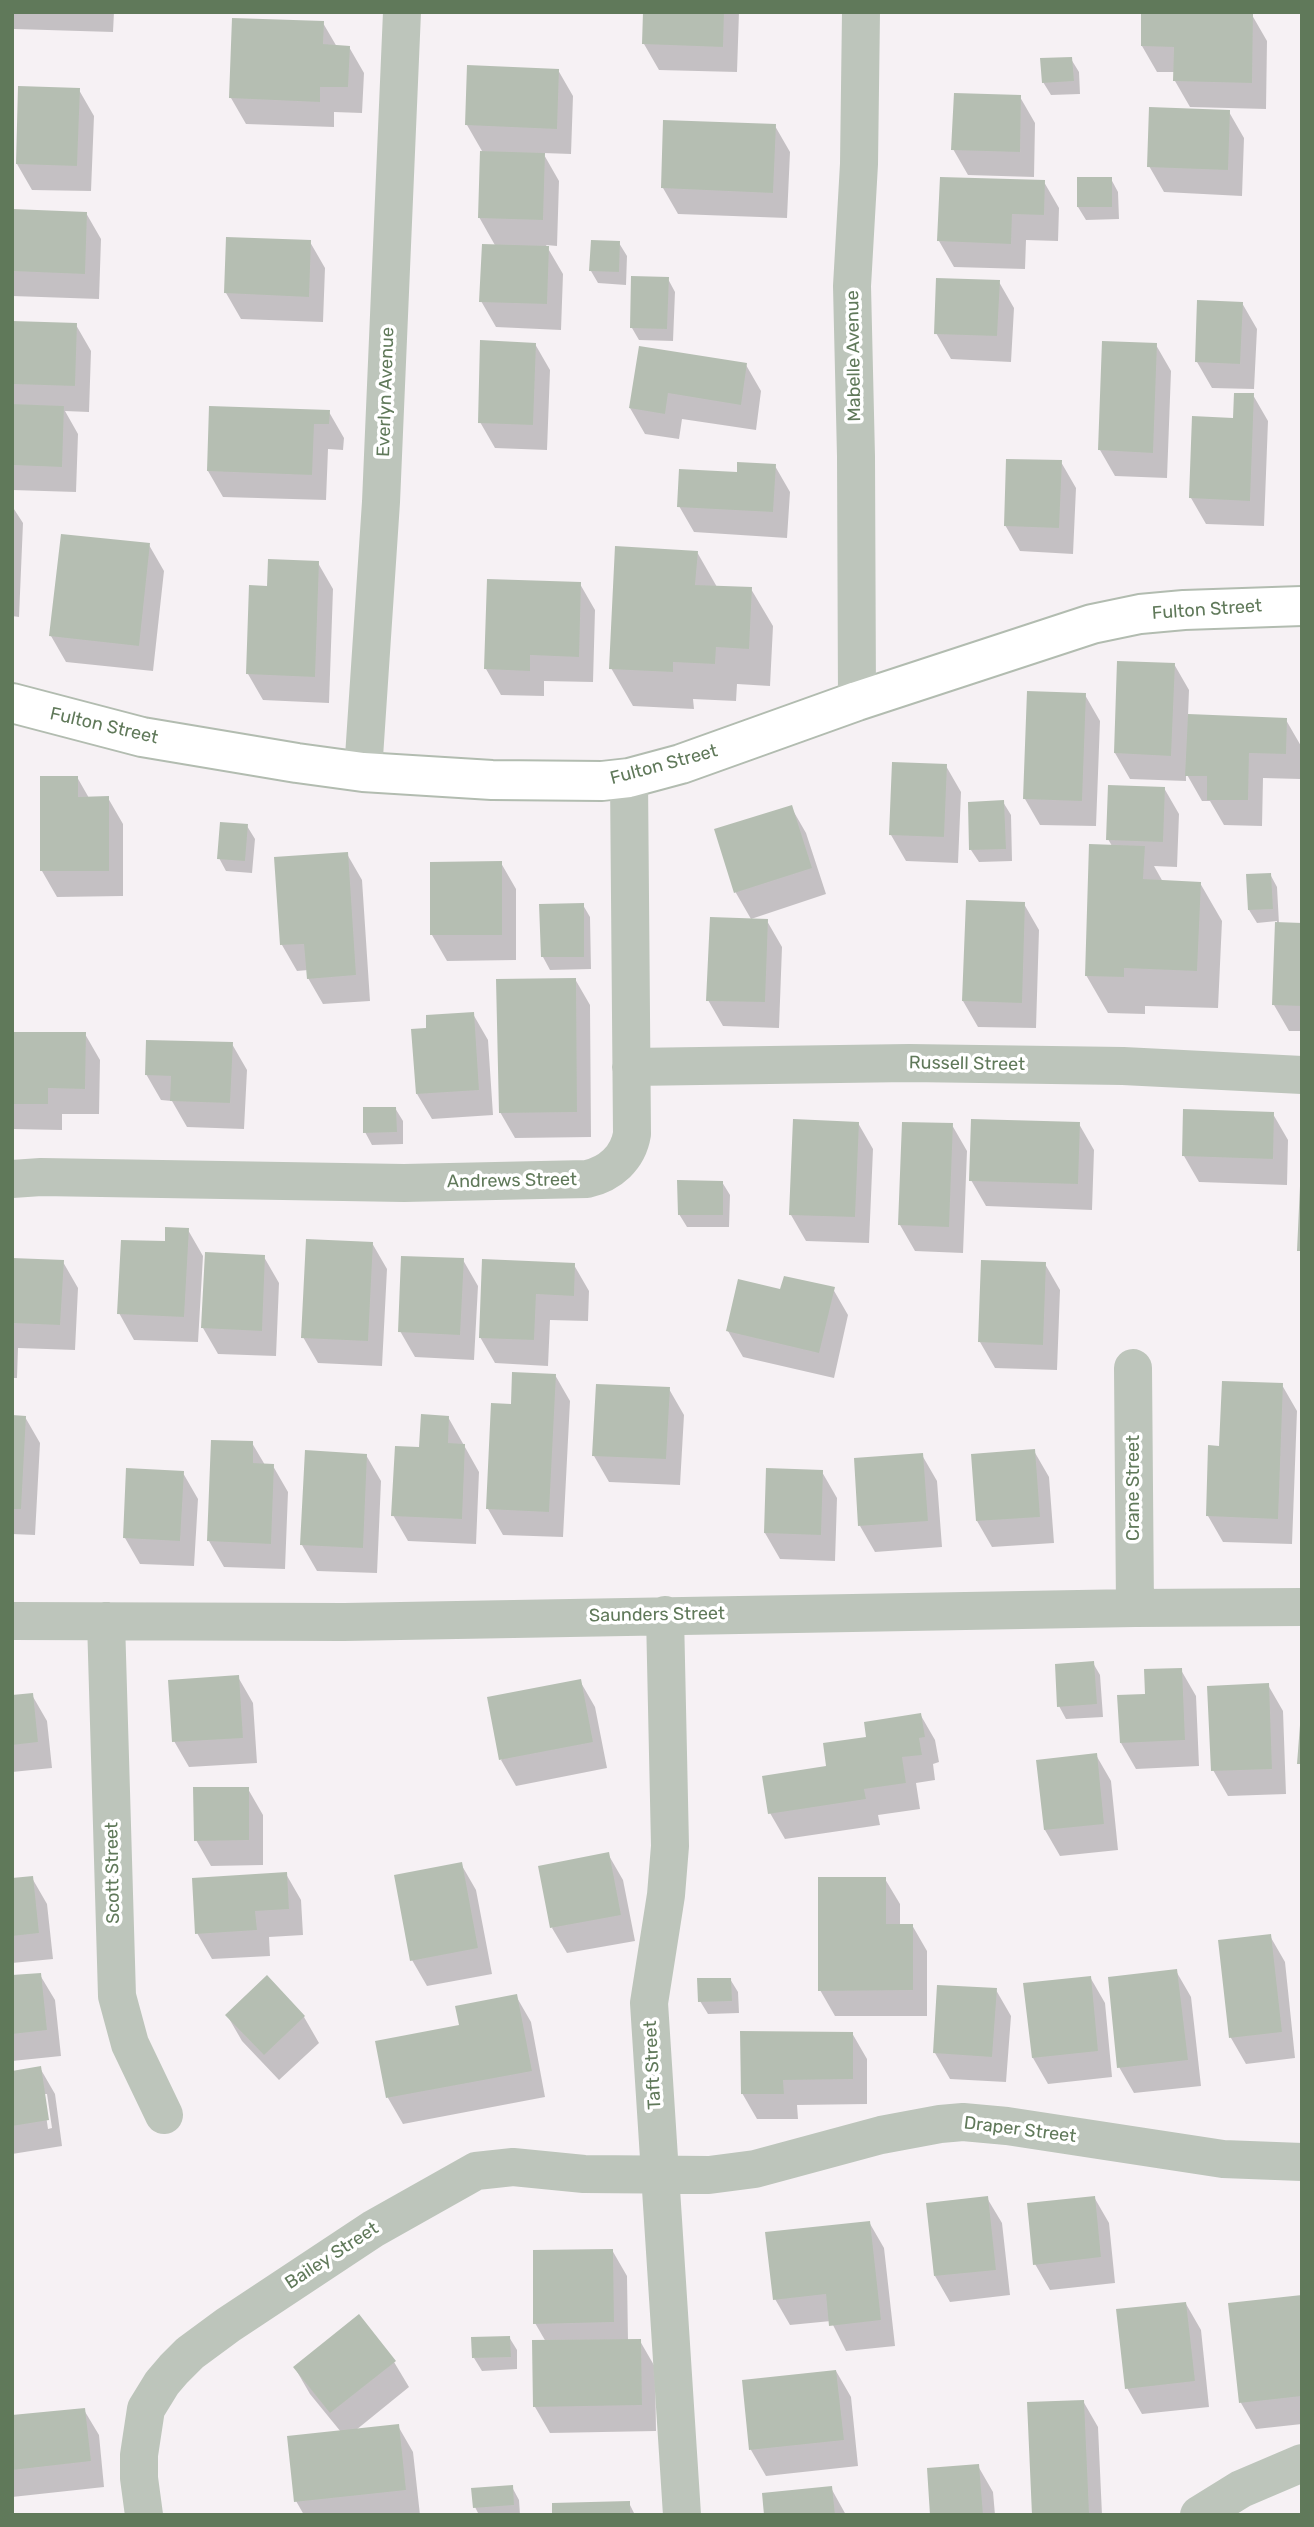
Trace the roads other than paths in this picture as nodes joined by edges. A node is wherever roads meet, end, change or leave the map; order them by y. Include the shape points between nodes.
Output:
1 (402, 12) edge
2 (861, 12) edge
3 (1302, 606) edge
4 (857, 701) junction
5 (12, 703) edge
6 (363, 772) junction
7 (629, 778) junction
8 (631, 1067) junction
9 (1302, 1075) edge
10 (12, 1179) edge
11 (1133, 1368) dead end
12 (1302, 1607) edge
13 (1135, 1608) junction
14 (665, 1615) junction
15 (12, 1621) edge
16 (106, 1621) junction
17 (164, 2115) dead end
18 (1302, 2162) edge
19 (659, 2176) junction
20 (1302, 2463) edge
21 (144, 2515) edge
22 (682, 2515) edge
23 (1199, 2515) edge

1 - 6 street, Everlyn Avenue via 382,488
2 - 4 street, Mabelle Avenue via 852,286
3 - 4 street, Fulton Street via 1184,610 1092,624
4 - 7 street, Fulton Street
5 - 6 street, Fulton Street via 142,737
6 - 7 street, Fulton Street via 565,782
7 - 8 street, Andrews Street
8 - 9 street, Russell Street via 909,1063 1123,1066
8 - 10 street, Andrews Street via 632,1134 627,1149 611,1169 587,1179 404,1183
11 - 13 street, Crane Street
12 - 13 street, Saunders Street
13 - 14 street, Saunders Street
14 - 16 street, Saunders Street via 344,1622
14 - 19 street, Taft Street via 670,1846 649,2003
15 - 16 street, Saunders Street
16 - 17 street, Scott Street via 117,1996 130,2044
18 - 19 street, Draper Street via 1223,2159 963,2122 881,2135 755,2169
19 - 21 street, Bailey Street via 513,2167 476,2171 373,2229 228,2325 162,2383 146,2409 142,2431 139,2478
19 - 22 street, Taft Street
20 - 23 street via 1241,2489

